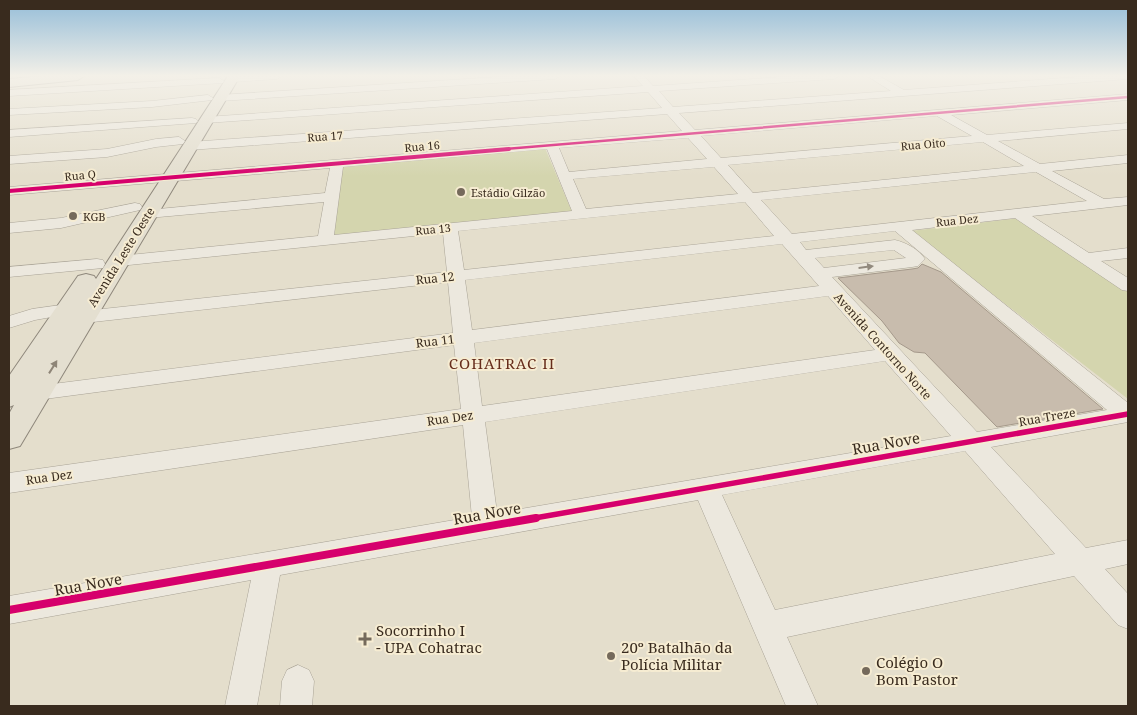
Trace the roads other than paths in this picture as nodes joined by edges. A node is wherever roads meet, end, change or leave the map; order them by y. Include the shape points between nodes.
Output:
1 (56, 109) edge
2 (206, 109) edge
3 (355, 109) edge
4 (435, 109) edge
5 (666, 109) edge
6 (669, 109) edge
7 (932, 109) edge
8 (985, 109) edge
9 (9, 112) edge
10 (939, 113) junction
11 (199, 120) junction
12 (1128, 126) edge
13 (9, 134) edge
14 (692, 134) junction
15 (985, 139) junction
16 (438, 141) junction
17 (184, 143) junction
18 (552, 146) junction
19 (1128, 159) edge
20 (9, 160) edge
21 (717, 162) junction
22 (337, 164) junction
23 (1037, 167) junction
24 (564, 176) junction
25 (162, 178) junction
26 (9, 191) edge
27 (748, 196) junction
28 (332, 197) junction
29 (1128, 201) edge
30 (1102, 204) junction
31 (141, 211) junction
32 (1017, 213) junction
33 (581, 214) junction
34 (898, 226) junction
35 (450, 227) junction
36 (9, 228) edge
37 (786, 239) junction
38 (325, 240) junction
39 (1128, 253) edge
40 (801, 255) junction
41 (1086, 258) junction
42 (118, 261) junction
43 (97, 264) junction
44 (9, 272) edge
45 (818, 274) junction
46 (456, 276) junction
47 (1128, 286) edge
48 (833, 290) junction
49 (76, 313) junction
50 (9, 322) edge
51 (463, 338) junction
52 (891, 354) junction
53 (37, 393) junction
54 (9, 398) edge
55 (1127, 414) edge
56 (472, 415) junction
57 (9, 438) edge
58 (970, 441) junction
59 (9, 483) edge
60 (706, 488) junction
61 (486, 526) junction
62 (1128, 552) edge
63 (1080, 562) junction
64 (268, 565) junction
65 (9, 610) edge
66 (1128, 616) edge
67 (768, 626) junction
68 (241, 706) edge
69 (802, 706) edge

1 - 9 street
2 - 11 main road, Avenida Leste Oeste
3 - 11 street
4 - 16 street
5 - 16 street, Rua 17
6 - 14 street, Avenida Contorno Norte
7 - 10 street
8 - 10 street, Rua 16
10 - 14 street, Rua 16
10 - 15 street
11 - 13 street
11 - 17 main road, Avenida Leste Oeste
12 - 15 street, Rua Oito
14 - 18 street, Rua 16
14 - 21 street, Avenida Contorno Norte
15 - 21 street, Rua Oito
15 - 23 street
16 - 17 street, Rua 17
16 - 18 street, Rua 16
16 - 22 street, Rua 16
17 - 20 street, Rua 17 via 156,143 106,153
17 - 25 main road, Avenida Leste Oeste
18 - 24 street
19 - 23 street
21 - 24 street, Rua Oito
21 - 27 street, Avenida Contorno Norte
22 - 25 street, Rua 16
22 - 28 street
23 - 27 street
23 - 30 street
24 - 33 street
25 - 26 street, Rua Q
25 - 31 main road, Avenida Leste Oeste
27 - 33 street, Rua 13
27 - 37 street, Avenida Contorno Norte
28 - 31 street
28 - 38 street
29 - 30 street, Rua Dez
30 - 32 street, Rua Dez
31 - 36 street via 112,211 68,222
31 - 42 main road, Avenida Leste Oeste
31 - 43 main road, Avenida Leste Oeste
32 - 34 street, Rua Dez
32 - 41 street
33 - 35 street, Rua 13
34 - 37 street, Rua Dez
34 - 55 street
35 - 38 street, Rua 13
35 - 46 street
37 - 40 street, Avenida Contorno Norte
37 - 46 street, Rua 12
38 - 42 street, Rua 13
39 - 41 street
40 - 45 street, Avenida Contorno Norte
45 -> 40 street via 917,260 895,244
41 - 47 street
42 - 49 main road, Avenida Leste Oeste
43 - 44 street
43 - 49 main road, Avenida Leste Oeste
45 - 48 street, Avenida Contorno Norte
46 - 49 street, Rua 12
46 - 51 street
48 - 51 street, Rua 11
48 - 52 street, Avenida Contorno Norte
49 - 50 street, Rua 12 via 32,315
53 -> 49 main road, Avenida Leste Oeste
49 - 54 main road, Avenida Leste Oeste
51 - 53 street, Rua 11
51 - 56 street
52 - 56 street, Rua Dez
52 - 58 street, Avenida Contorno Norte
53 - 57 main road, Avenida Leste Oeste
55 - 58 street, Rua Treze
56 - 59 street, Rua Dez
56 - 61 street
58 - 60 street, Rua Nove
58 - 63 street, Avenida Contorno Norte
60 - 61 street, Rua Nove
60 - 67 street
61 - 64 street, Rua Nove
62 - 63 street
63 - 66 street, Avenida Contorno Norte
63 - 67 street
64 - 65 street, Rua Nove
64 - 68 street
67 - 69 street

